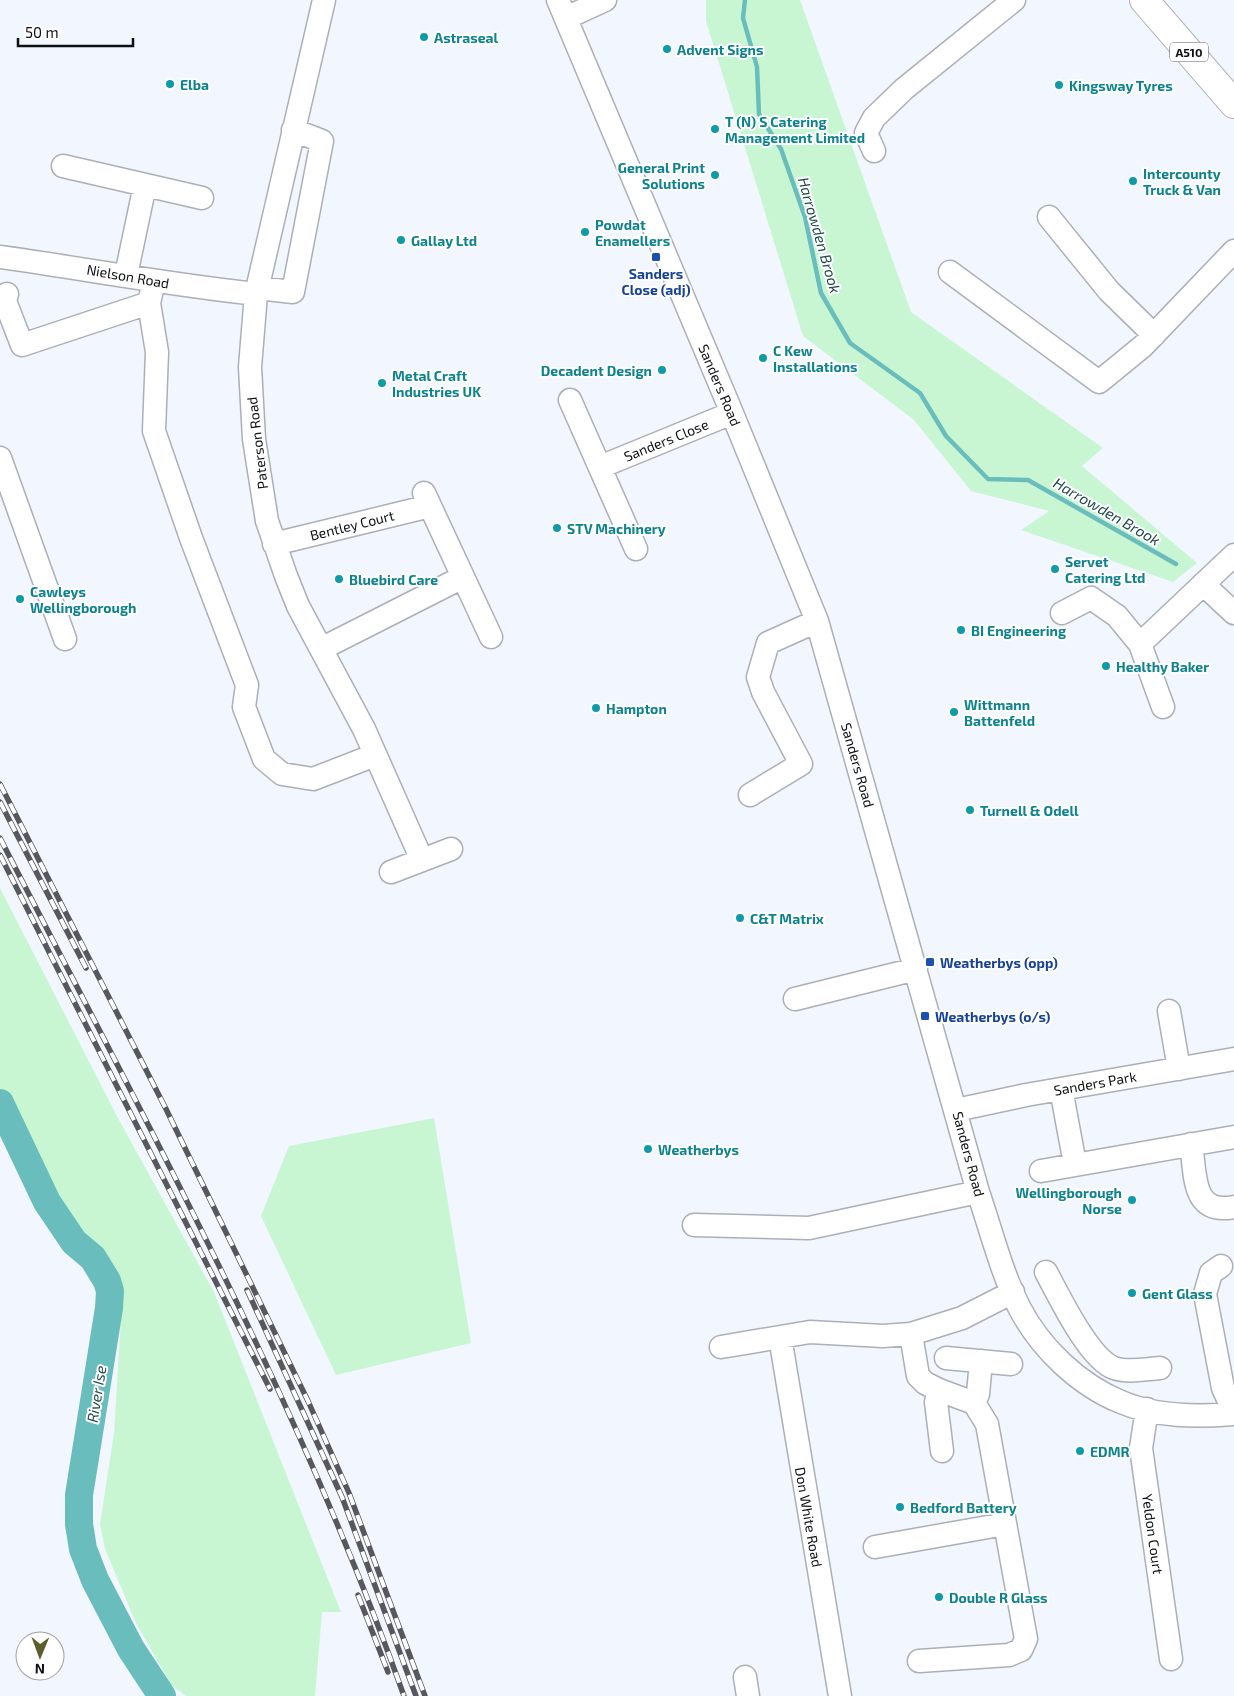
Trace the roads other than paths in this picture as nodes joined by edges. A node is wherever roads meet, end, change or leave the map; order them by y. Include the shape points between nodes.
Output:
1 (324, 0) edge
2 (605, 0) edge
3 (1014, 0) edge
4 (1144, 0) edge
5 (562, 9) edge
6 (1234, 104) edge
7 (293, 130) junction
8 (874, 150) dead end
9 (63, 166) dead end
10 (145, 185) junction
11 (202, 198) dead end
12 (1049, 217) dead end
13 (1234, 251) edge
14 (0, 257) edge
15 (950, 272) dead end
16 (126, 275) junction
17 (257, 291) junction
18 (151, 292) junction
19 (7, 294) dead end
20 (1154, 335) junction
21 (570, 400) dead end
22 (732, 413) junction
23 (0, 458) edge
24 (600, 467) junction
25 (274, 544) junction
26 (636, 549) dead end
27 (1234, 555) edge
28 (463, 577) junction
29 (1204, 584) junction
30 (1062, 613) dead end
31 (1234, 613) edge
32 (817, 621) junction
33 (492, 637) dead end
34 (65, 639) dead end
35 (1140, 644) junction
36 (321, 649) junction
37 (1163, 707) dead end
38 (375, 755) junction
39 (750, 795) dead end
40 (452, 849) dead end
41 (422, 860) junction
42 (392, 872) dead end
43 (916, 969) junction
44 (794, 999) dead end
45 (1168, 1011) dead end
46 (1234, 1060) edge
47 (1179, 1069) junction
48 (1061, 1089) junction
49 (956, 1110) junction
50 (1234, 1137) edge
51 (1191, 1144) junction
52 (1075, 1164) junction
53 (1042, 1171) dead end
54 (978, 1192) junction
55 (1234, 1207) edge
56 (694, 1225) dead end
57 (1221, 1266) dead end
58 (1046, 1272) dead end
59 (1013, 1292) junction
60 (1074, 1325) junction
61 (911, 1334) junction
62 (780, 1337) junction
63 (1042, 1343) junction
64 (721, 1347) dead end
65 (946, 1358) dead end
66 (981, 1361) junction
67 (1011, 1364) dead end
68 (1160, 1368) dead end
69 (1228, 1378) edge
70 (939, 1390) junction
71 (974, 1403) junction
72 (1148, 1409) junction
73 (1234, 1413) edge
74 (942, 1451) dead end
75 (1005, 1524) junction
76 (875, 1547) dead end
77 (1171, 1659) dead end
78 (919, 1661) dead end
79 (840, 1696) edge

1 - 7 street, Paterson Road
2 - 5 street
3 - 8 street via 874,118 866,133
4 - 6 main road, A510
5 - 22 street, Sanders Road
7 - 17 street, Paterson Road
7 - 17 street, Nielson Road via 322,141 293,292
9 - 10 street
10 - 11 street
10 - 16 street
12 - 20 street via 1109,291
13 - 20 street
14 - 16 street, Nielson Road
15 - 20 street via 1099,382
16 - 18 street, Nielson Road
17 - 18 street, Nielson Road
17 - 25 street, Paterson Road via 250,358 251,408 260,481
18 - 19 street via 22,344 5,301
18 - 38 street via 157,352 154,431 247,685 244,708 264,759 282,774 313,779
21 - 24 street
22 - 24 street, Sanders Close
22 - 32 street, Sanders Road
23 - 34 street
24 - 26 street
25 - 28 street, Bentley Court via 427,499
25 - 36 street, Paterson Road via 298,606
27 - 29 street
28 - 33 street, Bentley Court
28 - 36 street
29 - 31 street
29 - 35 street
30 - 35 street via 1091,598 1117,616
32 - 39 street via 768,643 758,677 802,764
32 - 43 street, Sanders Road
35 - 37 street
36 - 38 street, Paterson Road
38 - 41 street, Paterson Road
40 - 41 street
41 - 42 street
43 - 44 street
43 - 49 street, Sanders Road
45 - 47 street
46 - 47 street, Sanders Park
47 - 48 street, Sanders Park
48 - 49 street, Sanders Park
48 - 52 street
49 - 54 street, Sanders Road
50 - 51 street
51 - 52 street
51 - 55 street via 1200,1197 1207,1205 1222,1209
52 - 53 street
54 - 56 street via 809,1228
54 - 59 street, Sanders Road
57 - 69 street via 1211,1273 1205,1294
58 - 60 street
59 - 61 street via 962,1318
59 - 63 street, Sanders Road
60 - 63 street
60 - 68 street via 1102,1361 1114,1368 1129,1371
61 - 62 street via 810,1332
61 - 70 street via 918,1376
62 - 64 street
62 - 79 street, Don White Road
63 - 72 street, Sanders Road via 1098,1390 1122,1403
65 - 66 street
66 - 67 street
66 - 71 street
69 - 73 street via 1223,1388
70 - 71 street
70 - 74 street via 936,1402
71 - 75 street via 987,1424
72 - 73 street, Sanders Road via 1205,1416
72 - 77 street, Yeldon Court via 1141,1448
75 - 76 street
75 - 78 street via 1025,1626 1026,1640 1021,1650 1009,1655

